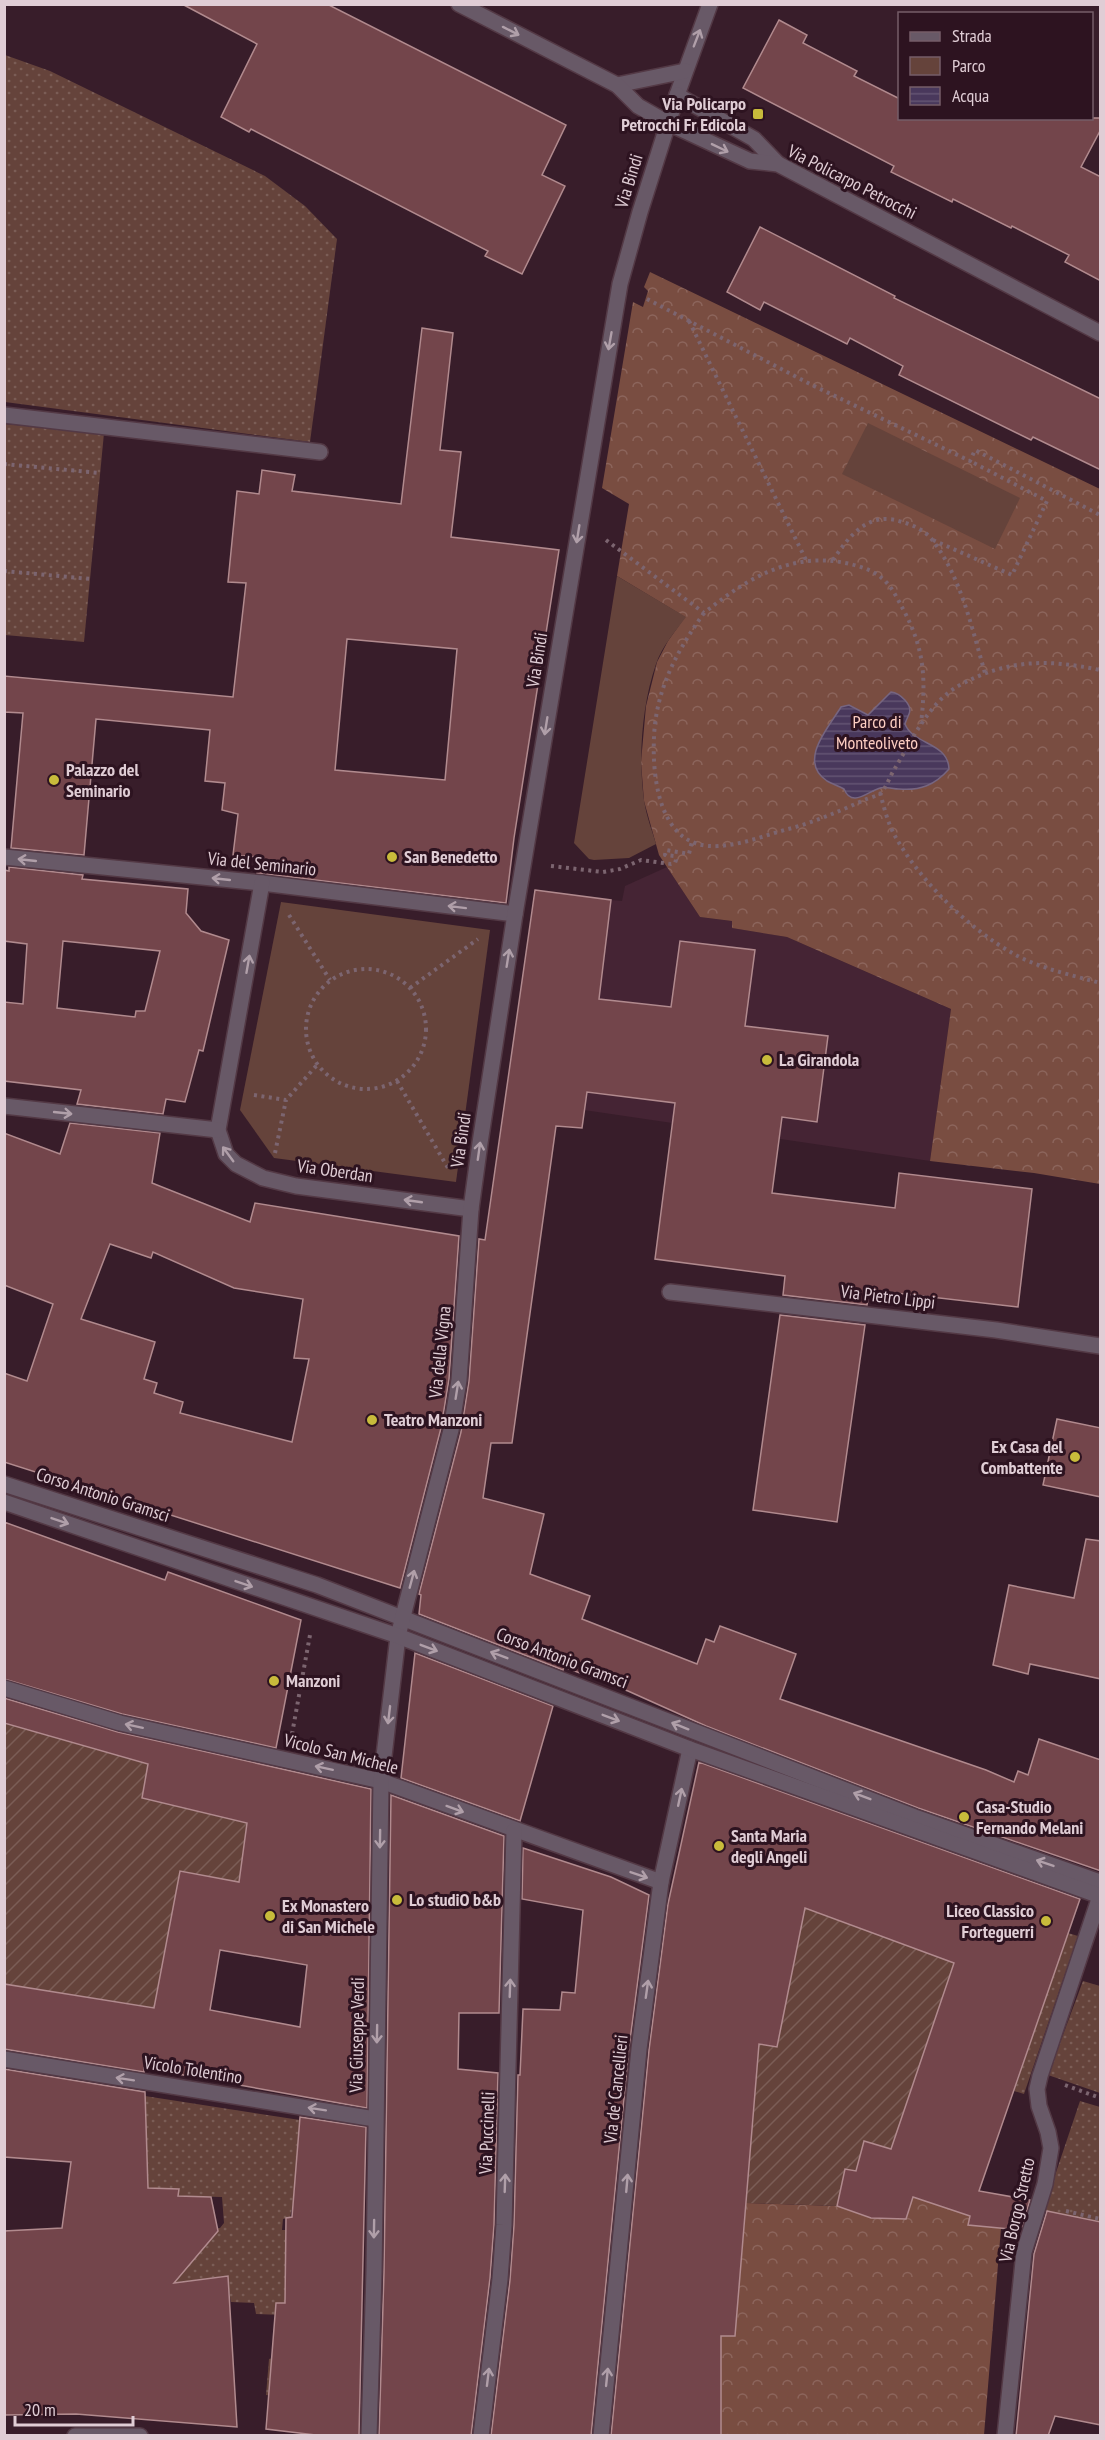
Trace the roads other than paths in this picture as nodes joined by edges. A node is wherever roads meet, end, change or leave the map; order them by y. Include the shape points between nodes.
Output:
1 (459, 4) edge
2 (710, 4) edge
3 (685, 71) junction
4 (617, 85) junction
5 (678, 95) junction
6 (668, 123) junction
7 (778, 164) junction
8 (1101, 333) edge
9 (4, 415) edge
10 (320, 452) dead end
11 (4, 857) edge
12 (262, 883) junction
13 (515, 914) junction
14 (4, 1106) edge
15 (218, 1130) junction
16 (471, 1209) junction
17 (670, 1292) dead end
18 (1101, 1346) edge
19 (4, 1484) edge
20 (4, 1502) edge
21 (402, 1617) junction
22 (398, 1636) junction
23 (4, 1688) edge
24 (690, 1749) junction
25 (381, 1781) junction
26 (514, 1831) junction
27 (661, 1882) junction
28 (1101, 1882) edge
29 (1100, 1896) edge
30 (4, 2059) edge
31 (375, 2119) junction
32 (75, 2436) edge
33 (141, 2436) edge
34 (369, 2436) edge
35 (481, 2436) edge
36 (601, 2436) edge
37 (1005, 2436) edge

1 -> 4 street, Via Policarpo Petrocchi
3 -> 2 street, Via Bindi
3 - 4 street
3 - 5 street, Via Bindi
4 - 6 street, Via Policarpo Petrocchi via 638,106
5 - 6 street, Via Bindi
5 - 7 street via 754,139
6 -> 7 street, Via Policarpo Petrocchi via 741,158
6 -> 13 street, Via Bindi via 620,284
7 - 8 street, Via Policarpo Petrocchi
9 - 10 street
12 -> 11 street, Via del Seminario
13 -> 12 street, Via del Seminario
15 -> 12 street
16 -> 13 street, Via Bindi
14 -> 15 street
16 -> 15 street, Via Oberdan via 263,1178 226,1154
21 -> 16 street, Via della Vigna via 451,1430 459,1380
17 - 18 street, Via Pietro Lippi
19 - 21 street, Corso Antonio Gramsci via 316,1585
20 -> 22 street, Corso Antonio Gramsci
21 - 22 street, Via della Vigna
28 -> 21 street, Corso Antonio Gramsci via 915,1817
22 -> 24 street, Corso Antonio Gramsci
22 -> 25 street, Via Giuseppe Verdi
25 -> 23 street, Vicolo San Michele via 120,1723
27 -> 24 street, Via de' Cancellieri
24 - 29 street, Corso Antonio Gramsci
25 -> 26 street, Vicolo San Michele
25 -> 31 street, Via Giuseppe Verdi
26 -> 27 street, Vicolo San Michele
35 -> 26 street, Via Puccinelli via 504,2225
36 -> 27 street, Via de' Cancellieri via 639,2049
29 - 37 street, Via Borgo Stretto via 1037,2089 1051,2148 1045,2184 1024,2252
31 -> 30 street, Vicolo Tolentino
31 -> 34 street, Via Giuseppe Verdi
32 - 33 street

